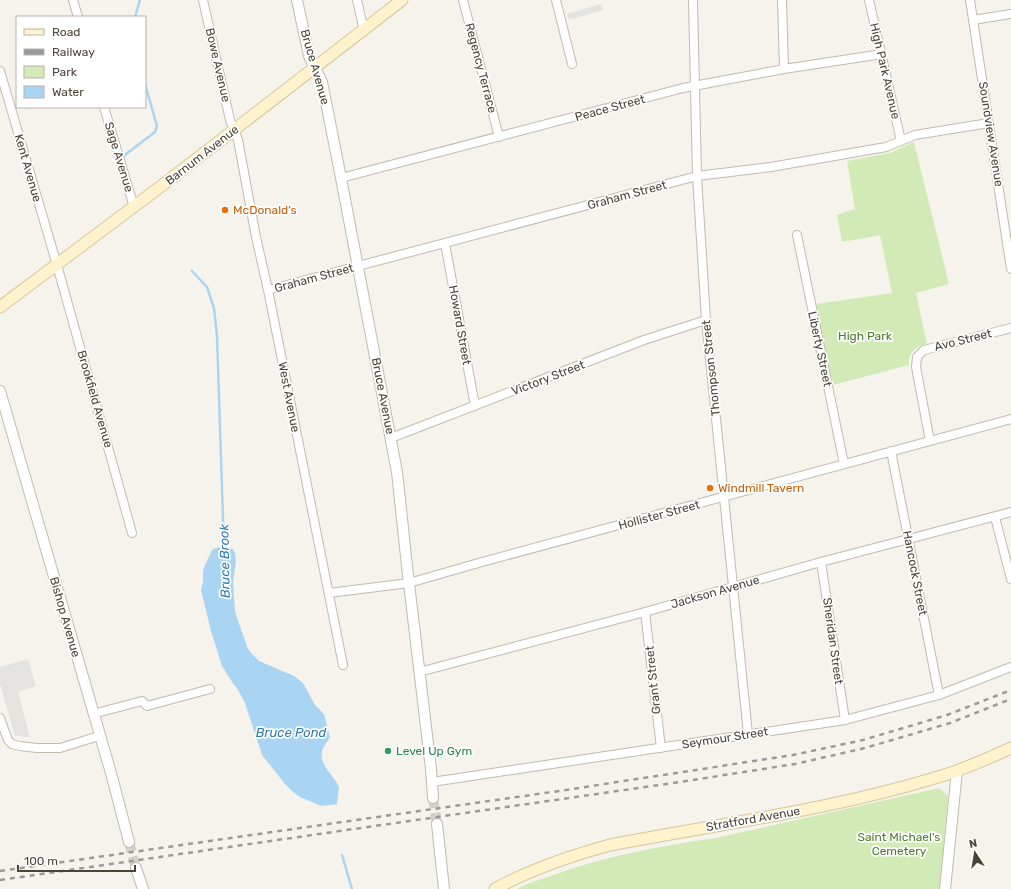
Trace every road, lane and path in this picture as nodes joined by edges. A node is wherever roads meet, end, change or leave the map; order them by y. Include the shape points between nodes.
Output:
1 (73, 0) edge
2 (203, 0) edge
3 (297, 0) edge
4 (357, 0) edge
5 (402, 0) edge
6 (463, 0) edge
7 (556, 0) edge
8 (693, 0) edge
9 (782, 0) edge
10 (869, 0) edge
11 (970, 0) edge
12 (1011, 14) edge
13 (78, 16) edge
14 (973, 20) junction
15 (364, 31) junction
16 (882, 54) junction
17 (572, 64) dead end
18 (315, 68) junction
19 (784, 69) junction
20 (0, 71) edge
21 (695, 86) junction
22 (104, 108) edge
23 (989, 123) junction
24 (234, 130) junction
25 (499, 137) junction
26 (901, 141) junction
27 (697, 176) junction
28 (341, 178) junction
29 (134, 207) junction
30 (797, 235) dead end
31 (445, 243) junction
32 (57, 265) junction
33 (358, 267) junction
34 (1011, 269) edge
35 (268, 290) junction
36 (0, 307) edge
37 (706, 320) junction
38 (1011, 328) edge
39 (0, 391) edge
40 (475, 406) junction
41 (1011, 419) edge
42 (391, 438) junction
43 (930, 440) junction
44 (891, 451) junction
45 (844, 464) junction
46 (725, 497) junction
47 (1011, 512) edge
48 (995, 517) junction
49 (132, 533) dead end
50 (909, 540) junction
51 (821, 562) junction
52 (1011, 579) edge
53 (409, 583) junction
54 (734, 587) junction
55 (329, 593) junction
56 (645, 612) junction
57 (343, 665) dead end
58 (1011, 667) edge
59 (419, 672) junction
60 (210, 689) dead end
61 (939, 695) junction
62 (93, 714) junction
63 (0, 718) edge
64 (845, 720) junction
65 (748, 734) junction
66 (99, 736) junction
67 (661, 748) junction
68 (1011, 748) edge
69 (957, 771) junction
70 (432, 782) junction
71 (433, 798) tunnel mouth
72 (437, 824) tunnel mouth
73 (129, 842) tunnel mouth
74 (136, 868) tunnel mouth
75 (143, 889) edge
76 (444, 889) edge
77 (495, 889) edge
78 (945, 889) edge

1 - 13 street
2 - 24 street, Bowe Avenue
3 - 18 street, Bruce Avenue via 309,56
4 - 15 street
5 - 15 main road, Barnum Avenue
6 - 25 street, Regency Terrace
7 - 17 street
8 - 21 street, Thompson Street
9 - 19 street
10 - 16 street, High Park Avenue
11 - 14 street, Soundview Avenue
12 - 14 street
14 - 23 street, Soundview Avenue
15 - 18 main road, Barnum Avenue
16 - 19 street, Peace Street
16 - 26 street, High Park Avenue
18 - 24 main road, Barnum Avenue
18 - 28 street, Bruce Avenue via 322,82
19 - 21 street, Peace Street
20 - 32 street, Kent Avenue
21 - 25 street, Peace Street
21 - 27 street, Thompson Street
22 - 29 street, Sage Avenue
23 - 26 street, Graham Street via 915,134
23 - 34 street, Soundview Avenue
24 - 29 main road, Barnum Avenue
24 - 35 street, West Avenue
25 - 28 street, Peace Street
26 - 27 street, Graham Street via 886,147 771,167
27 - 31 street, Graham Street
27 - 37 street, Thompson Street
28 - 33 street, Bruce Avenue
29 - 32 main road, Barnum Avenue
30 - 45 street, Liberty Street
31 - 33 street, Graham Street
31 - 40 street, Howard Street
32 - 36 main road, Barnum Avenue
32 - 49 street, Brookfield Avenue
33 - 35 street, Graham Street
33 - 42 street, Bruce Avenue
35 - 55 street, West Avenue
37 - 40 street, Victory Street via 644,340
37 - 46 street, Thompson Street
38 - 43 street, Avo Street via 924,350 917,357 916,367
39 - 62 street, Bishop Avenue
40 - 42 street, Victory Street
41 - 43 street, Hollister Street
42 - 53 street, Bruce Avenue
43 - 44 street, Hollister Street
44 - 45 street, Hollister Street
44 - 50 street, Hancock Street
45 - 46 street, Hollister Street
46 - 53 street, Hollister Street
46 - 54 street, Thompson Street
47 - 48 street, Jackson Avenue
48 - 50 street, Jackson Avenue
48 - 52 street
50 - 51 street, Jackson Avenue
50 - 61 street, Hancock Street
51 - 54 street, Jackson Avenue
51 - 64 street, Sheridan Street
53 - 55 street, Hollister Street
53 - 59 street, Bruce Avenue
54 - 56 street, Jackson Avenue
54 - 65 street, Thompson Street
55 - 57 street, West Avenue
56 - 59 street, Jackson Avenue
56 - 67 street, Grant Street
58 - 61 street, Seymour Street
59 - 70 street, Bruce Avenue
60 - 62 street via 147,706 142,701
61 - 64 street, Seymour Street
62 - 66 street, Bishop Avenue
63 - 66 street via 7,739 12,744 20,746 60,748
64 - 65 street, Seymour Street
65 - 67 street, Seymour Street
66 - 73 street, Bishop Avenue
67 - 70 street, Seymour Street
68 - 69 main road, Stratford Avenue
69 - 77 main road, Stratford Avenue via 824,805 610,845 533,870
69 - 78 street
70 - 71 street, Bruce Avenue
72 - 76 street
74 - 75 street

